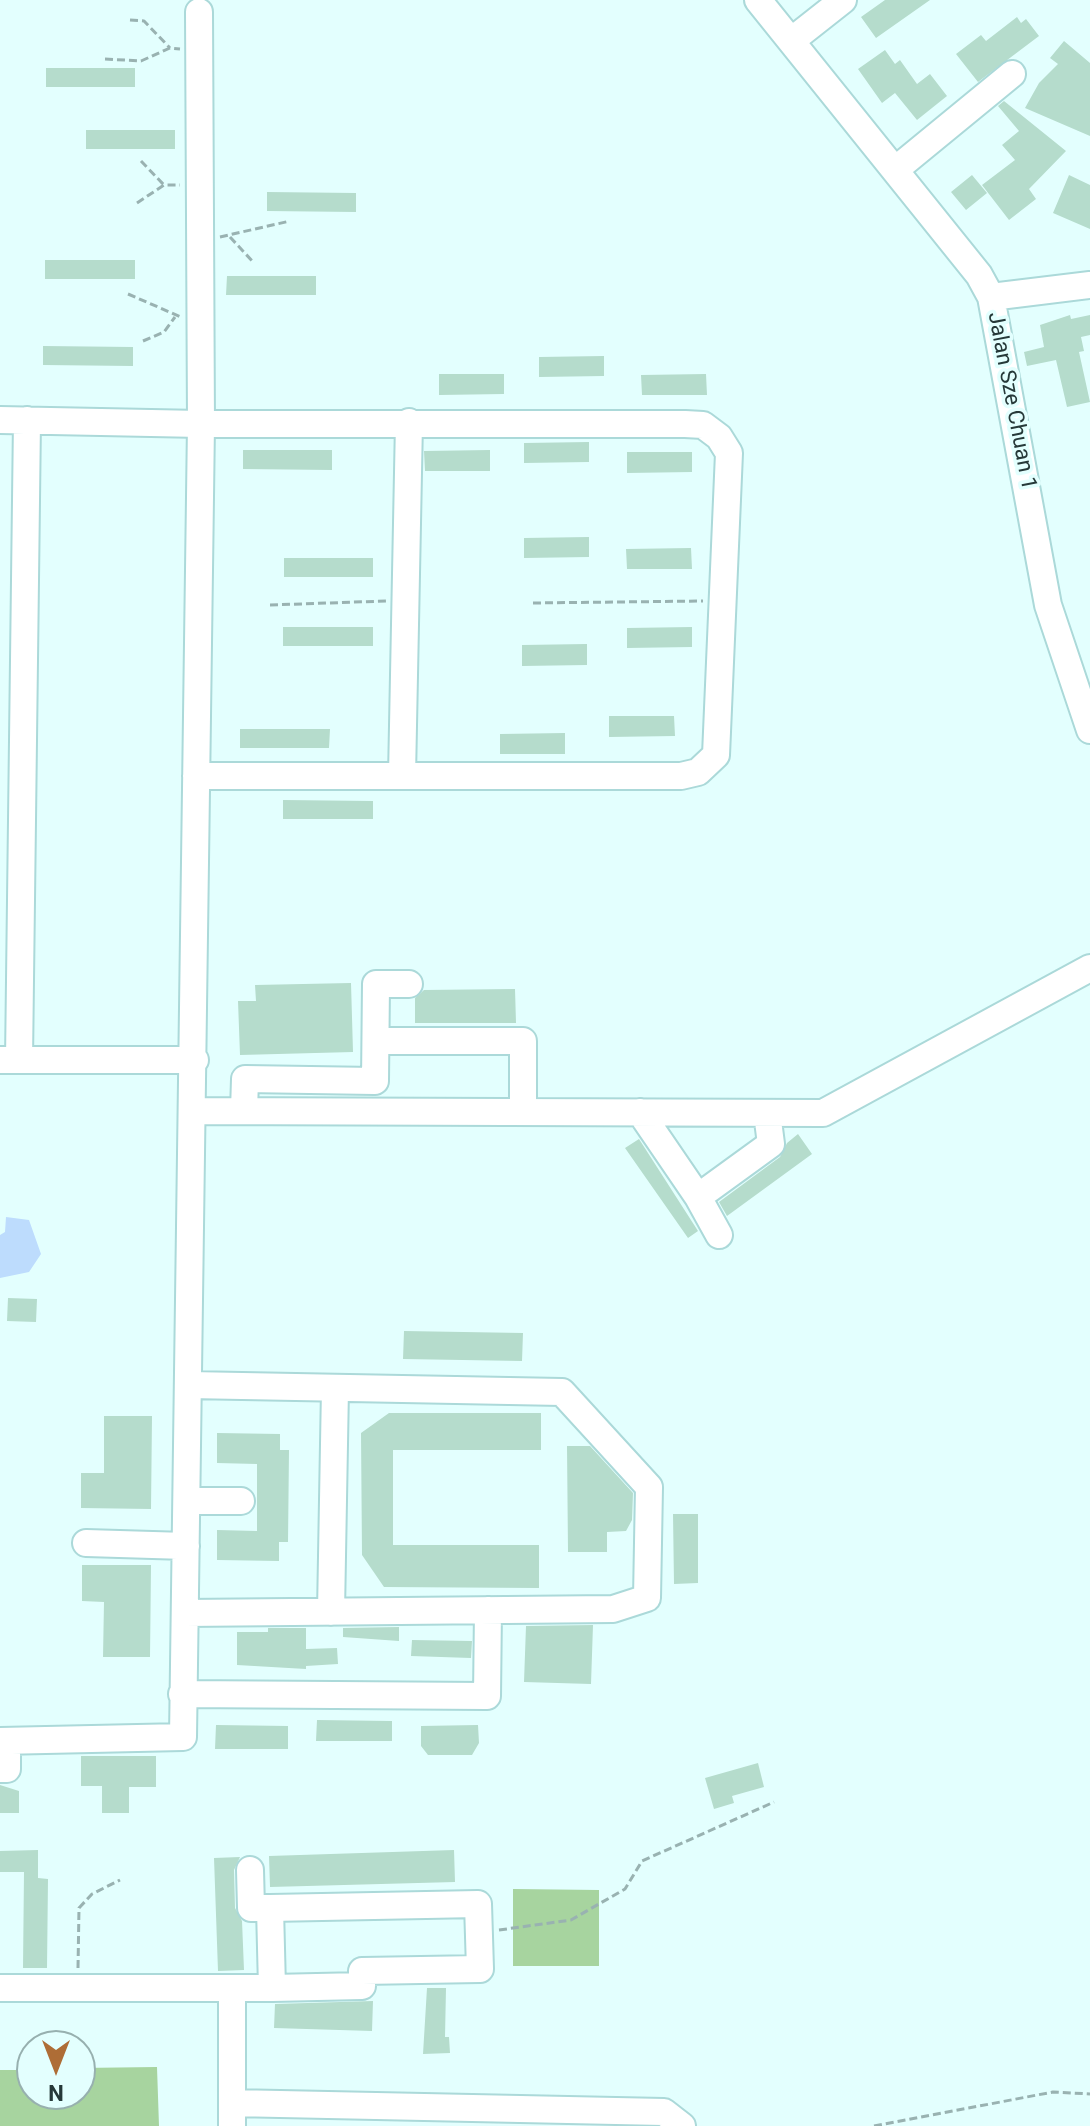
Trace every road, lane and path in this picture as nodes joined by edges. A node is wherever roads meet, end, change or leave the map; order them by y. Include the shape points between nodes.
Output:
1 (758, 0) edge
2 (843, 0) edge
3 (199, 12) dead end
4 (130, 20) dead end
5 (791, 41) junction
6 (170, 48) junction
7 (199, 52) junction
8 (105, 59) dead end
9 (1012, 74) dead end
10 (141, 161) dead end
11 (895, 170) junction
12 (200, 184) junction
13 (164, 185) junction
14 (137, 203) dead end
15 (290, 221) dead end
16 (230, 237) junction
17 (200, 239) junction
18 (254, 263) dead end
19 (1090, 285) edge
20 (128, 294) dead end
21 (991, 297) junction
22 (188, 317) junction
23 (143, 341) dead end
24 (0, 420) edge
25 (27, 420) junction
26 (409, 422) junction
27 (201, 424) junction
28 (723, 600) junction
29 (406, 601) junction
30 (533, 603) dead end
31 (270, 605) dead end
32 (1090, 730) edge
33 (196, 776) junction
34 (402, 776) junction
35 (1090, 968) edge
36 (409, 984) dead end
37 (376, 1041) junction
38 (9, 1060) edge
39 (195, 1060) junction
40 (194, 1111) junction
41 (244, 1111) junction
42 (523, 1111) junction
43 (640, 1112) junction
44 (767, 1113) junction
45 (698, 1197) junction
46 (719, 1235) dead end
47 (189, 1385) junction
48 (335, 1388) junction
49 (187, 1501) junction
50 (241, 1501) dead end
51 (86, 1543) dead end
52 (186, 1546) junction
53 (488, 1610) junction
54 (331, 1612) junction
55 (185, 1613) junction
56 (182, 1694) junction
57 (4, 1741) edge
58 (0, 1769) edge
59 (774, 1802) dead end
60 (250, 1870) dead end
61 (120, 1880) dead end
62 (270, 1908) junction
63 (479, 1932) junction
64 (0, 1988) edge
65 (78, 1988) junction
66 (232, 1988) junction
67 (272, 1988) junction
68 (1090, 2094) edge
69 (232, 2115) edge
70 (682, 2126) edge
71 (874, 2126) edge

1 - 5 street, Jalan Sze Chuan 1
2 - 5 street
3 - 7 street
4 - 6 path via 144,21
5 - 11 street, Jalan Sze Chuan 1
6 - 7 path
6 - 8 path via 141,61
7 - 12 street
9 - 11 street
10 - 13 path
11 - 21 street, Jalan Sze Chuan 1
12 - 13 path
12 - 17 street
13 - 14 path
15 - 16 path
16 - 17 path
16 - 18 path
17 - 22 street
19 - 21 street
20 - 22 path
21 - 32 street, Jalan Sze Chuan 1 via 1048,605
22 - 23 path
22 - 27 street
24 - 25 street
25 - 27 street
25 - 38 street
26 - 27 street
26 - 28 street via 703,425 729,453
26 - 29 street
27 - 33 street
28 - 30 path
28 - 34 street via 716,755 698,772
29 - 31 path
29 - 34 street
33 - 34 street
33 - 39 street
35 - 44 street via 823,1113
36 - 37 street via 376,984
37 - 41 street via 375,1081 245,1079
37 - 42 street via 523,1041
38 - 39 street
39 - 40 street
40 - 41 street
40 - 47 street
41 - 42 street
42 - 43 street
43 - 44 street
43 - 45 street
44 - 45 street via 771,1144
45 - 46 street
47 - 48 street
47 - 49 street
48 - 53 street via 562,1392 649,1487 647,1598 613,1609
48 - 54 street
49 - 50 street
49 - 52 street
51 - 52 street
52 - 55 street
53 - 54 street
53 - 56 street via 487,1696
54 - 55 street
55 - 56 street
56 - 57 street via 183,1737
57 - 58 street via 7,1769
59 - 63 path via 642,1861 625,1889 571,1920
60 - 62 street via 251,1908
61 - 65 path via 92,1894 79,1908
62 - 63 street via 478,1904
62 - 67 street
63 - 67 street via 480,1969 362,1971 362,1986
64 - 65 street
65 - 66 street
66 - 67 street
66 - 69 street
68 - 71 path via 1053,2092
69 - 70 street via 664,2112

